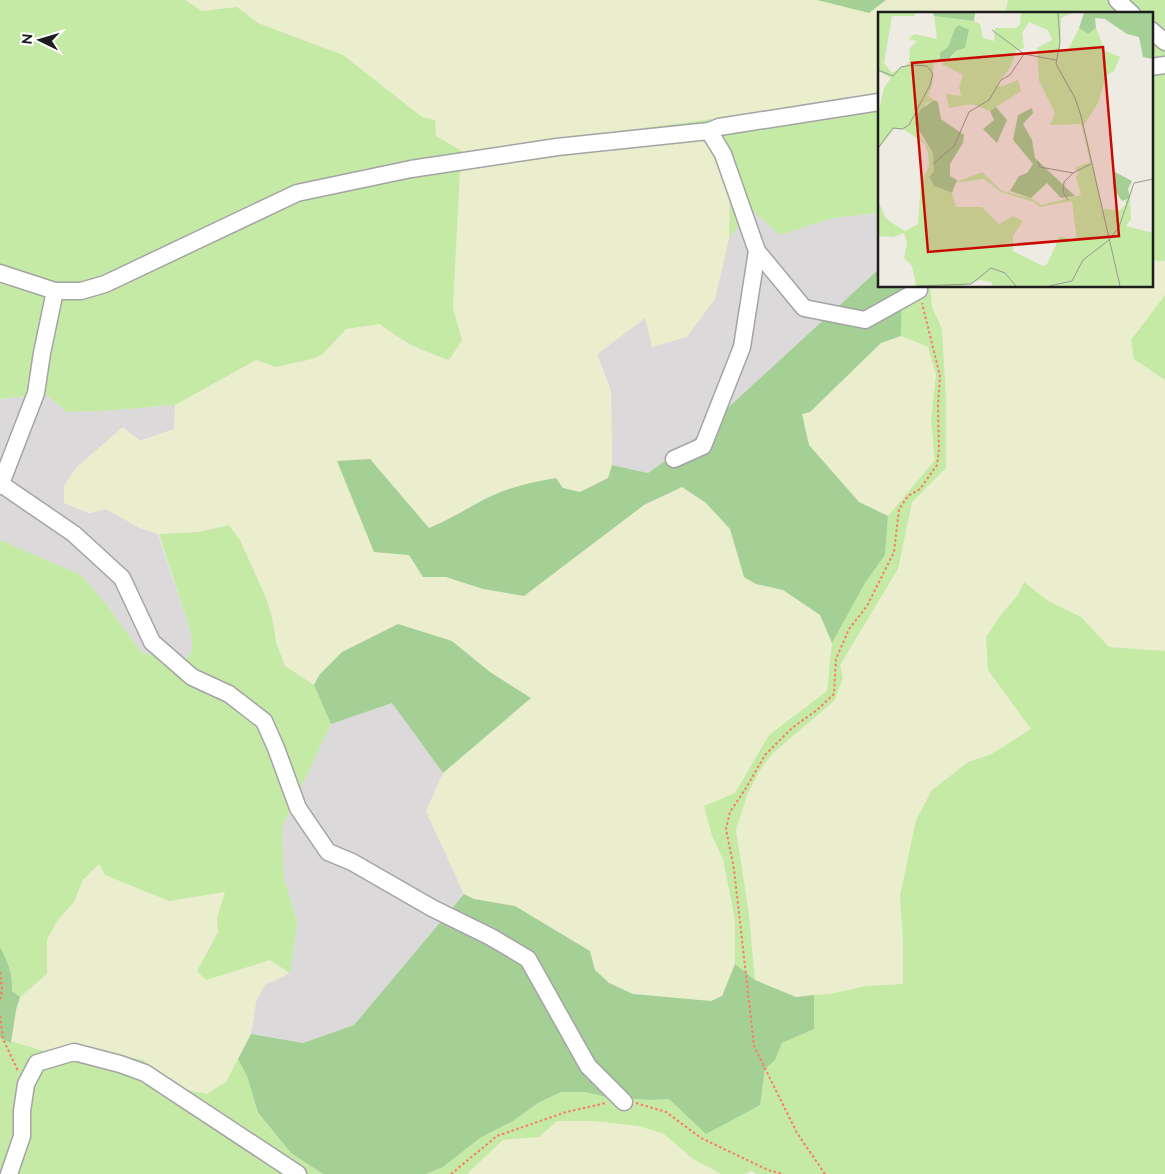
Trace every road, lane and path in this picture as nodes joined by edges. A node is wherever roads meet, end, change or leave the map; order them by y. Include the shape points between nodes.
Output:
1 (1117, 0) edge
2 (1130, 12) edge
3 (1152, 31) edge
4 (1165, 42) edge
5 (1165, 65) edge
6 (1152, 67) edge
7 (878, 102) edge
8 (709, 131) junction
9 (757, 251) junction
10 (0, 273) edge
11 (918, 290) joint
12 (55, 291) junction
13 (674, 459) dead end
14 (1, 485) edge
15 (0, 972) edge
16 (0, 1002) edge
17 (0, 1016) edge
18 (26, 1084) junction
19 (624, 1102) junction
20 (9, 1174) edge
21 (298, 1174) edge
22 (451, 1174) edge
23 (783, 1174) edge
24 (825, 1174) edge

1 - 2 street
3 - 4 street
5 - 6 street
7 - 8 street
8 - 9 street via 723,154 738,191
8 - 12 street via 411,169 297,193 105,284 81,291
9 - 11 street via 804,308 865,320
9 - 13 street via 742,347 702,446
10 - 12 street
11 - 24 path via 940,376 937,464 920,490 908,496 899,509 894,552 868,606 849,629 836,659 834,694 764,755 730,812 726,829 734,869 754,1046 797,1133
12 - 14 street via 36,393
14 - 19 street via 74,534 122,578 152,642 192,677 229,694 264,721 298,808 328,852 352,862 528,959 588,1066
15 - 16 path
17 - 18 path via 3,1039
18 - 20 street via 22,1136
18 - 21 street via 37,1064 74,1052 120,1064 145,1073
19 - 22 path via 566,1112 497,1136
19 - 23 path via 639,1103 666,1112 701,1138

